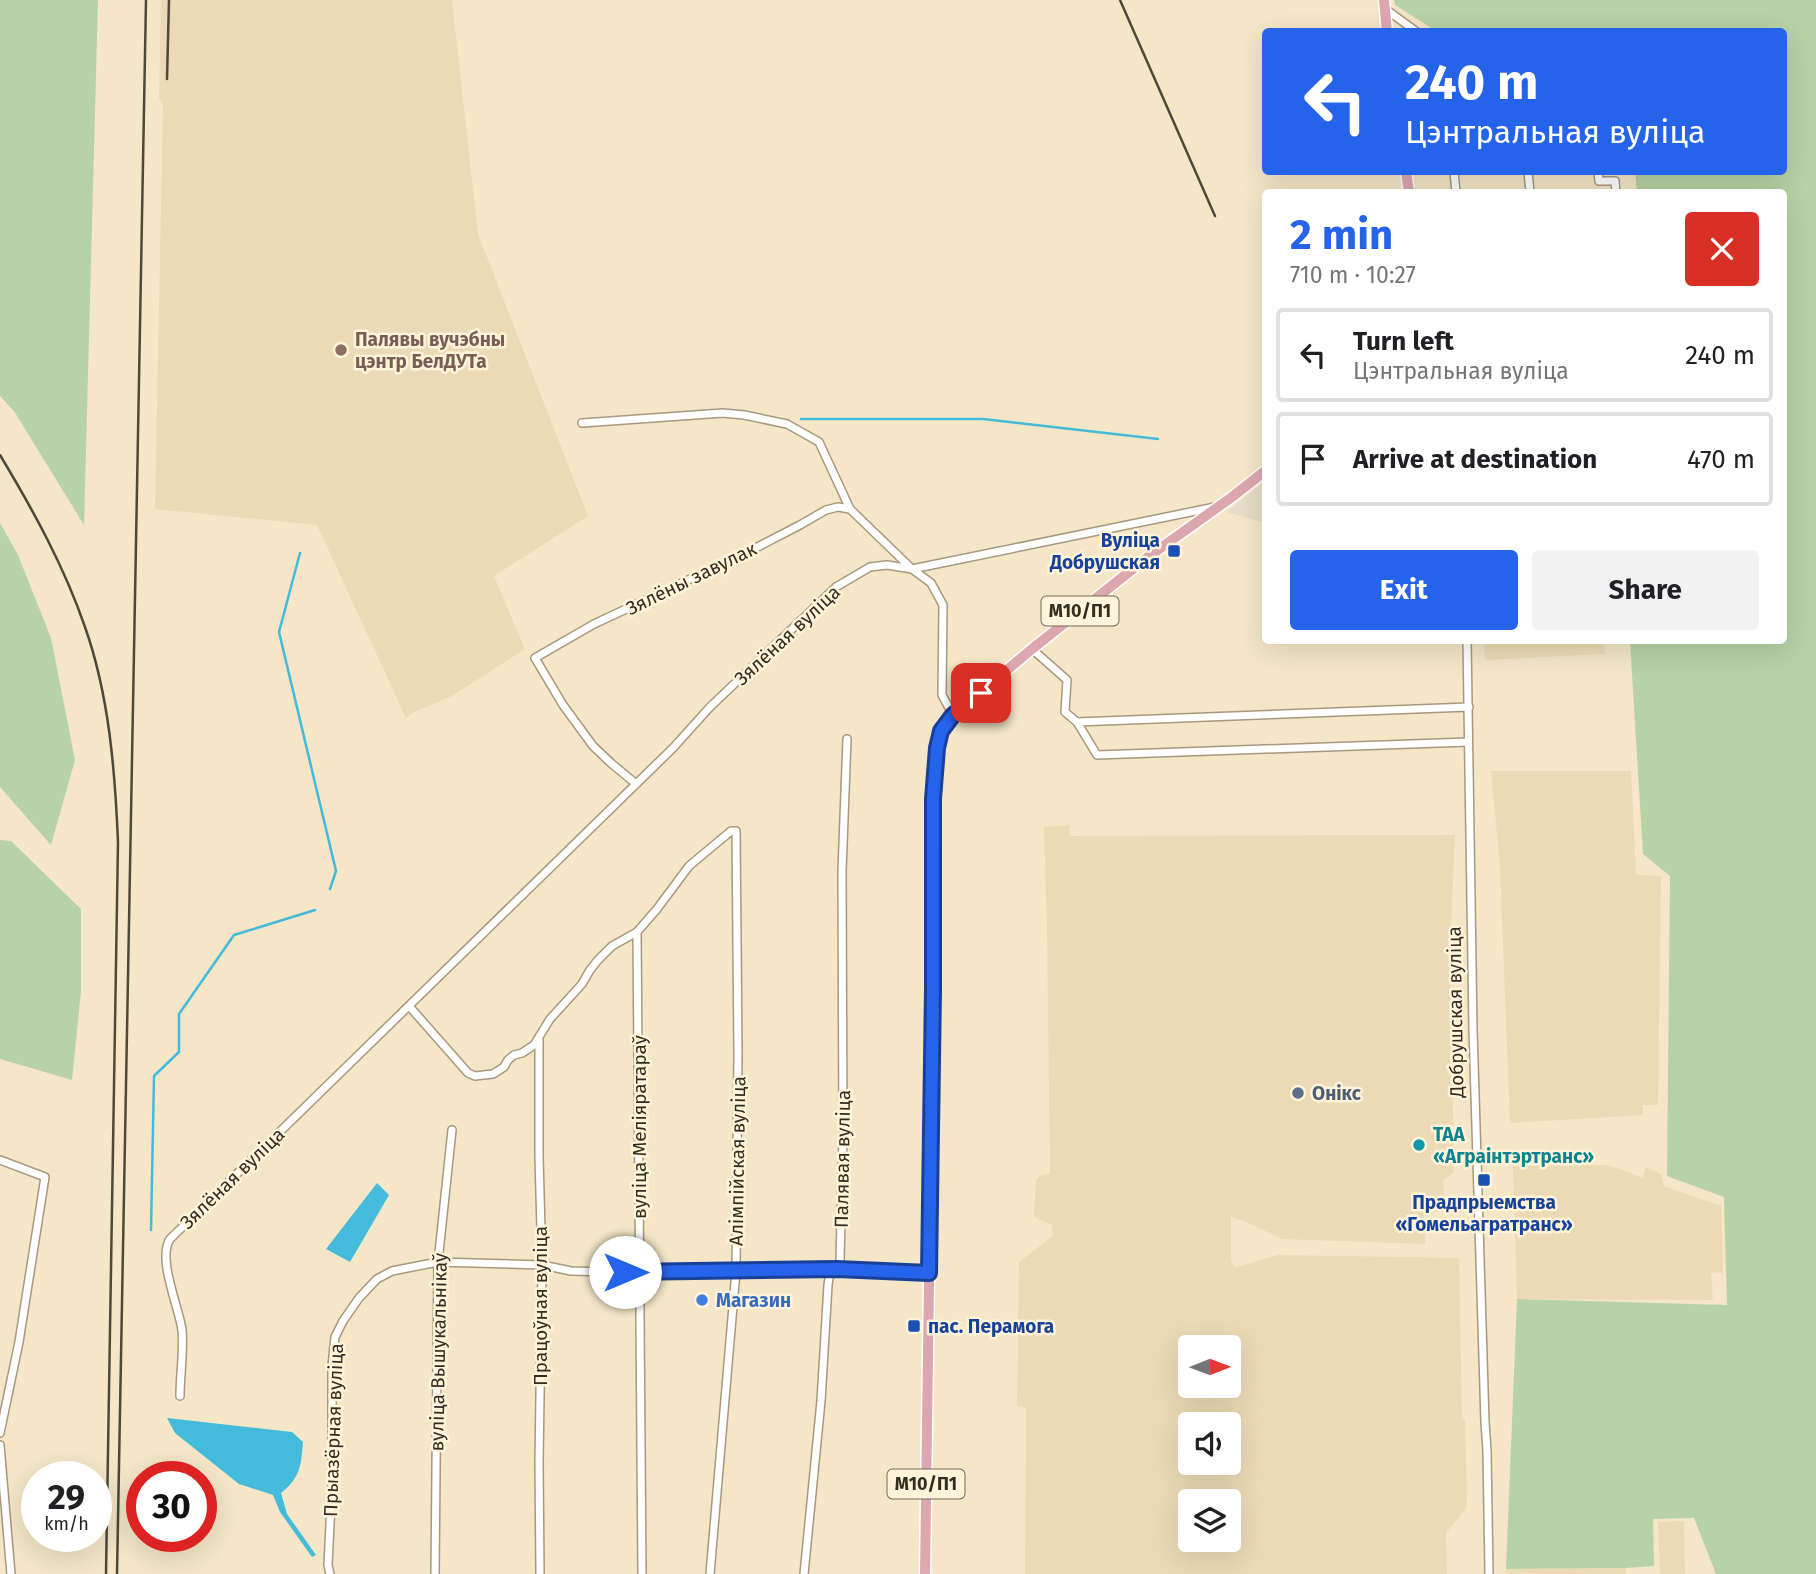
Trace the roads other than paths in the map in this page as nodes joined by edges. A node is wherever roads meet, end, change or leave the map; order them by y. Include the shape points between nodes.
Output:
1 (1384, 4) edge
2 (1387, 28) edge
3 (1412, 28) edge
4 (1598, 175) edge
5 (1616, 189) edge
6 (582, 423) dead end
7 (1262, 473) edge
8 (1220, 505) junction
9 (850, 509) junction
10 (912, 569) junction
11 (1467, 644) edge
12 (1032, 649) junction
13 (1469, 707) junction
14 (953, 715) junction
15 (1077, 722) junction
16 (847, 738) dead end
17 (1468, 742) junction
18 (635, 783) junction
19 (637, 932) junction
20 (409, 1006) junction
21 (539, 1039) junction
22 (452, 1130) dead end
23 (0, 1160) edge
24 (438, 1262) junction
25 (542, 1265) junction
26 (837, 1269) junction
27 (736, 1271) junction
28 (640, 1272) junction
29 (929, 1273) junction
30 (180, 1396) dead end
31 (0, 1433) edge
32 (0, 1445) edge
33 (11, 1574) edge
34 (330, 1574) edge
35 (435, 1574) edge
36 (540, 1574) edge
37 (642, 1574) edge
38 (710, 1574) edge
39 (804, 1574) edge
40 (925, 1574) edge
41 (1489, 1574) edge

1 - 2 main road
1 - 3 street
4 - 5 street via 1598,181 1615,181
6 - 9 street via 723,413 787,424 819,442
7 - 8 main road, М10/П1
8 - 10 street, Зялёная вуліца
8 - 12 main road, М10/П1
9 - 10 street
9 - 18 street, Зялёны завулак via 826,510 594,624 535,658 593,746
10 - 14 street via 932,583 943,605 942,695
10 - 18 street, Зялёная вуліца via 870,568 836,587
11 - 13 street, Добрушская вуліца
12 - 14 main road, М10/П1
12 - 15 street via 1066,680 1065,712
13 - 15 street
13 - 17 street, Добрушская вуліца
14 - 29 main road, М10/П1 via 941,731 933,799
15 - 17 street via 1097,755
16 - 26 street, Палявая вуліца
17 - 41 street, Добрушская вуліца
18 - 20 street, Зялёная вуліца
19 - 21 street via 598,960
19 - 27 street, Алімпійская вуліца via 689,866 736,831
19 - 28 street, вуліца Меліяратараў
20 - 21 street via 475,1076 493,1074
20 - 30 street, Зялёная вуліца via 167,1243 165,1257 182,1329
21 - 25 street, Працоўная вуліца
22 - 24 street, вуліца Вышукальнікаў
23 - 31 street via 45,1177
24 - 25 street, Прыазёрная вуліца
24 - 34 street, Прыазёрная вуліца via 392,1271 377,1279 335,1337
24 - 35 street, вуліца Вышукальнікаў
25 - 28 street, Прыазёрная вуліца via 571,1271
25 - 36 street, Працоўная вуліца
26 - 27 street, Прыазёрная вуліца
26 - 29 street, Прыазёрная вуліца
26 - 39 street, Палявая вуліца via 830,1272 828,1285
27 - 28 street, Прыазёрная вуліца
27 - 38 street, Алімпійская вуліца
28 - 37 street, вуліца Меліяратараў
29 - 40 main road, М10/П1
32 - 33 street

